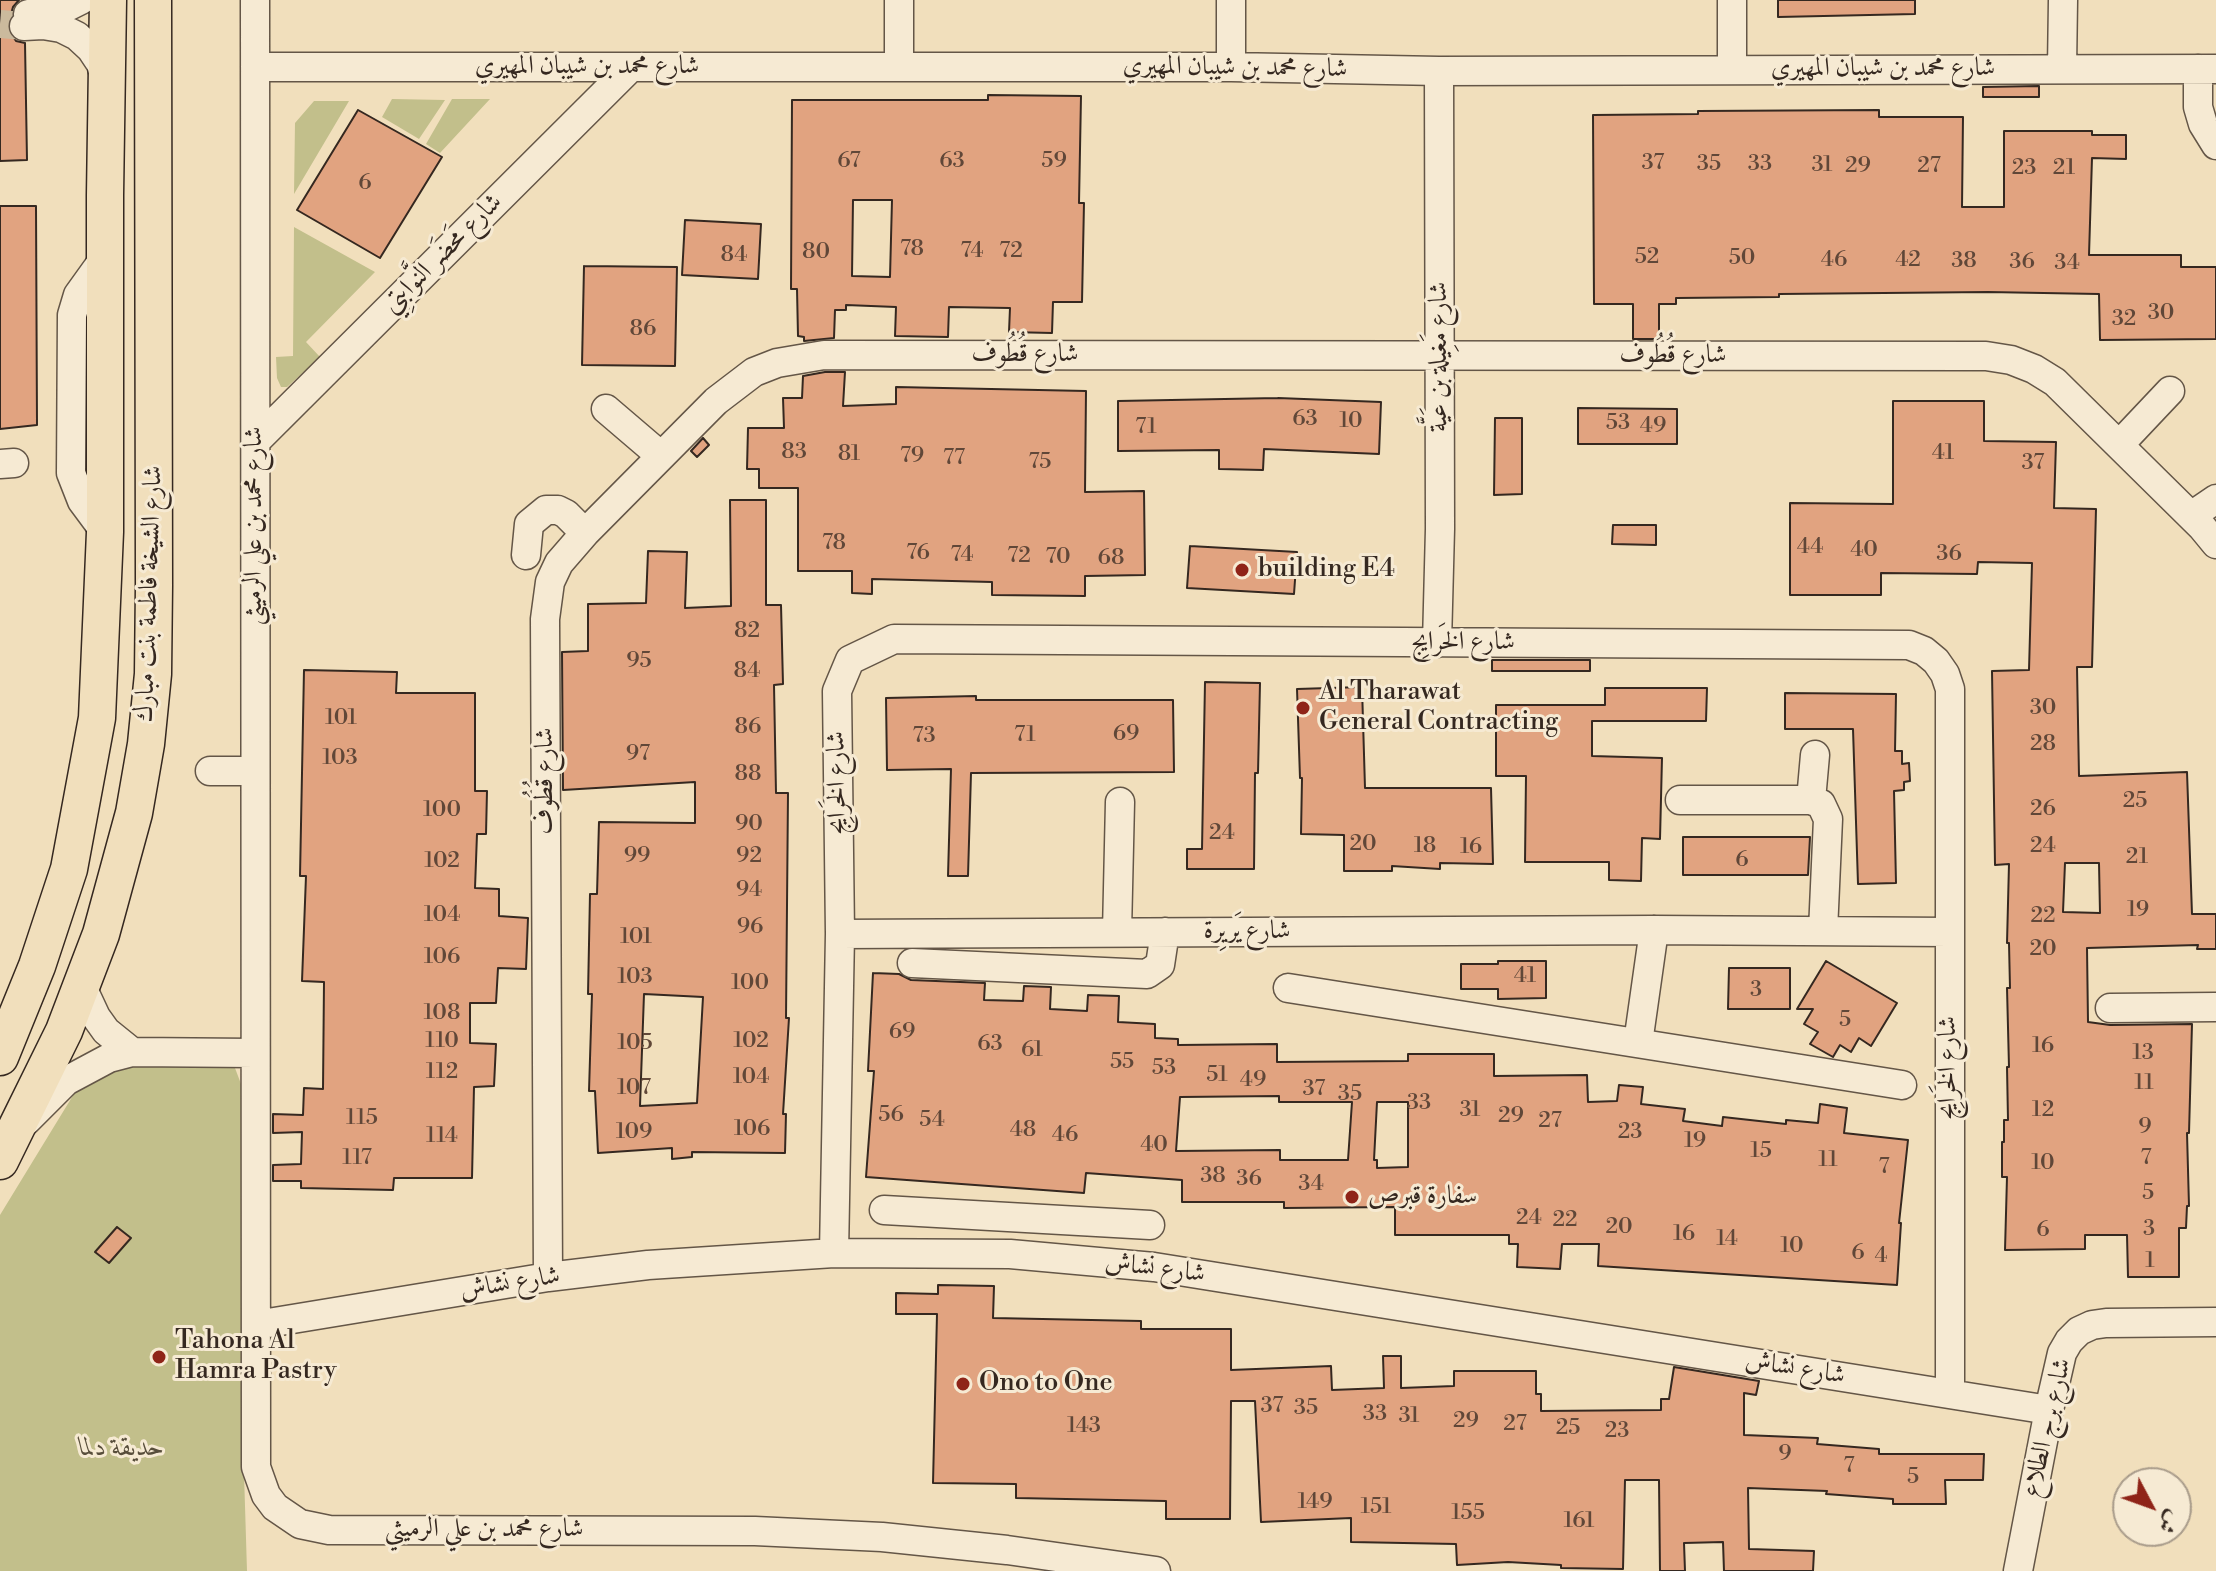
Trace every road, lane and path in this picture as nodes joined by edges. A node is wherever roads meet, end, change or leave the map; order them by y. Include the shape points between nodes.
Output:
1 (81, 0) edge
2 (108, 0) edge
3 (126, 0) edge
4 (153, 0) edge
5 (255, 0) edge
6 (899, 0) edge
7 (1231, 0) edge
8 (1732, 0) edge
9 (2063, 0) edge
10 (899, 66) junction
11 (255, 67) junction
12 (631, 67) junction
13 (1231, 67) junction
14 (1732, 69) junction
15 (2062, 69) junction
16 (2207, 69) edge
17 (1439, 71) junction
18 (106, 82) junction
19 (2216, 145) edge
20 (154, 162) junction
21 (106, 256) junction
22 (1438, 356) junction
23 (2170, 391) dead end
24 (606, 409) dead end
25 (256, 441) junction
26 (2119, 445) junction
27 (661, 456) junction
28 (2216, 499) edge
29 (2191, 516) junction
30 (585, 533) junction
31 (2216, 544) edge
32 (526, 555) dead end
33 (154, 585) junction
34 (1437, 643) junction
35 (1815, 755) dead end
36 (210, 771) dead end
37 (253, 771) junction
38 (1680, 800) dead end
39 (1811, 800) junction
40 (1120, 802) dead end
41 (1654, 930) junction
42 (1823, 931) junction
43 (1117, 932) junction
44 (1165, 932) junction
45 (1948, 932) junction
46 (999, 933) junction
47 (840, 934) junction
48 (912, 963) dead end
49 (990, 966) junction
50 (82, 987) junction
51 (1288, 988) dead end
52 (2216, 1007) edge
53 (2110, 1008) dead end
54 (1638, 1043) junction
55 (132, 1052) junction
56 (254, 1053) junction
57 (0, 1057) edge
58 (1902, 1085) dead end
59 (9, 1146) edge
60 (884, 1210) dead end
61 (1013, 1217) junction
62 (1150, 1225) dead end
63 (834, 1253) junction
64 (1010, 1254) junction
65 (548, 1277) junction
66 (2216, 1322) edge
67 (256, 1325) junction
68 (1950, 1394) junction
69 (2049, 1410) junction
70 (1148, 1570) edge
71 (2018, 1571) edge

1 - 18 street via 24,20 77,36 101,64
2 - 18 main road, شارع الشيخة فاطمة بنت مبارك
3 - 20 main road via 126,156 137,170 149,169
4 - 20 main road, شارع الشيخة فاطمة بنت مبارك
5 - 11 street, شارع محمد بن علي الرميثي
6 - 10 street
7 - 13 street
8 - 14 street
9 - 15 street
10 - 12 street, شارع محمد بن شيبان المهيري
10 - 13 street, شارع محمد بن شيبان المهيري
11 - 12 street, شارع محمد بن شيبان المهيري
11 - 25 street, شارع محمد بن علي الرميثي
12 - 25 street, شارع مَحضَر النَّوابتِي
13 - 17 street, شارع محمد بن شيبان المهيري
14 - 15 street, شارع محمد بن شيبان المهيري
14 - 17 street, شارع محمد بن شيبان المهيري
15 - 16 street, شارع محمد بن شيبان المهيري
16 - 19 street via 2198,107
17 - 22 street, شارع مَغِيلة بن عَيَّة
18 - 21 main road, شارع الشيخة فاطمة بنت مبارك
20 - 33 main road, شارع الشيخة فاطمة بنت مبارك
21 - 33 main road via 118,240 130,248 135,505
21 - 57 main road, شارع الشيخة فاطمة بنت مبارك via 105,532 97,718 79,824 54,919
22 - 26 street, شارع قُطُوف via 1986,356 2022,365 2055,382
22 - 27 street, شارع قُطُوف via 800,357 765,367 734,385
22 - 34 street, شارع مَغِيلة بن عَيَّة
23 - 26 street
24 - 27 street
25 - 37 street, شارع محمد بن علي الرميثي
26 - 29 street, شارع قُطُوف
27 - 30 street, شارع قُطُوف
28 - 29 street
29 - 31 street, شارع قُطُوف
30 - 32 street via 566,514 546,510 529,524
30 - 65 street, شارع قُطُوف via 559,563 546,602
33 - 50 main road, شارع الشيخة فاطمة بنت مبارك via 153,674 134,813
34 - 45 street, شارع الخَرايِج via 1894,644 1924,651 1945,674 1950,689
34 - 47 street, شارع الخَرايِج via 894,639 850,660 837,691
35 - 39 street
36 - 37 street
37 - 56 street, شارع محمد بن علي الرميثي
38 - 39 street
39 - 42 street via 1821,804 1828,819
40 - 43 street
41 - 42 street, شارع يَريِرة
41 - 44 street, شارع يَريِرة
41 - 54 street
42 - 45 street, شارع يَريِرة
43 - 44 street, شارع يَريِرة
43 - 46 street, شارع يَريِرة
44 - 49 street via 1160,965 1147,974
45 - 68 street, شارع الخَرايِج
46 - 47 street, شارع يَريِرة
46 - 49 street
47 - 63 street, شارع الخَرايِج
48 - 49 street
50 - 55 street via 96,1017
50 - 59 main road, شارع الشيخة فاطمة بنت مبارك
51 - 54 street
52 - 53 street
54 - 58 street
55 - 56 street
55 - 59 street via 66,1081
56 - 67 street, شارع محمد بن علي الرميثي
60 - 61 street
61 - 62 street
61 - 64 street
63 - 64 street, شارع نشاش
63 - 65 street, شارع نشاش
64 - 68 street, شارع نشاش via 1154,1267
65 - 67 street, شارع نشاش
66 - 69 street, شارع برج الطلاع via 2106,1323 2079,1331 2062,1353
67 - 70 street, شارع محمد بن علي الرميثي via 259,1481 275,1507 314,1528 755,1531 913,1540
68 - 69 street, شارع نشاش
69 - 71 street, شارع برج الطلاع

